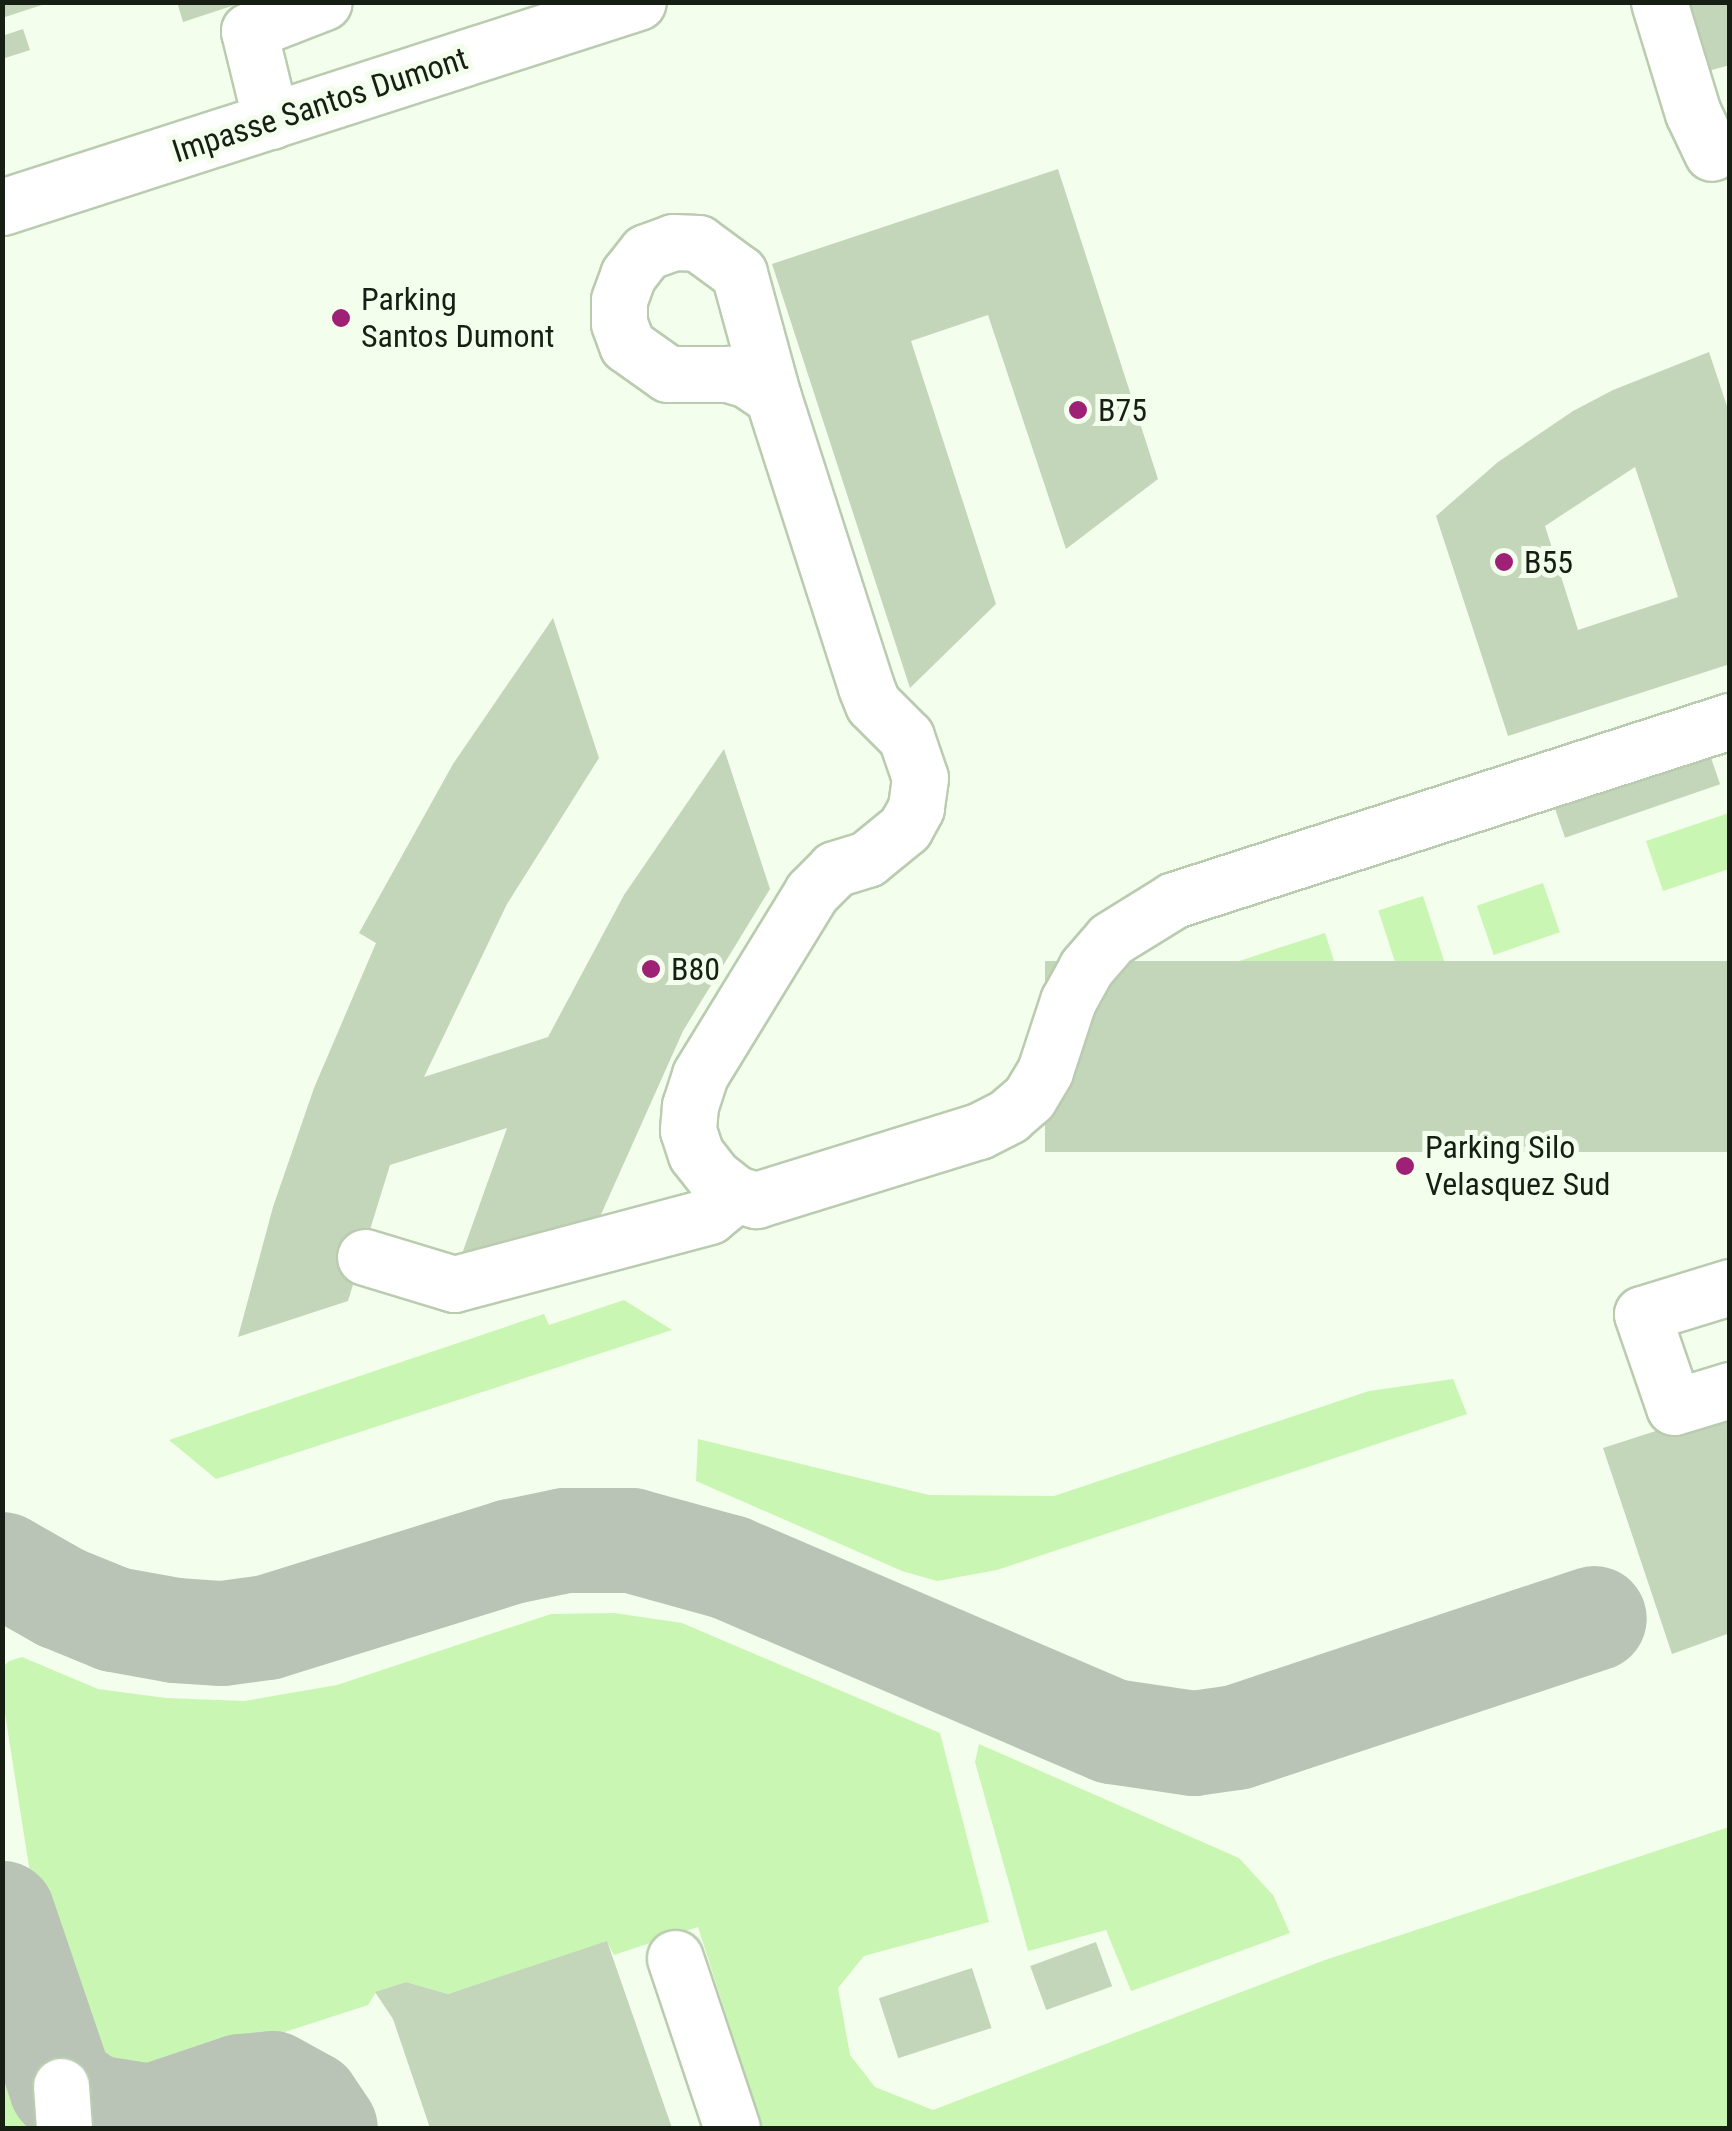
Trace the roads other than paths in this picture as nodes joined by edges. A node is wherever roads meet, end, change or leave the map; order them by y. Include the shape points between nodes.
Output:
1 (324, 2) edge
2 (1659, 2) edge
3 (603, 8) edge
4 (1730, 92) edge
5 (271, 120) junction
6 (1721, 164) edge
7 (2, 207) edge
8 (773, 397) dead end
9 (1730, 721) edge
10 (736, 1194) junction
11 (365, 1257) dead end
12 (1730, 1287) edge
13 (1730, 1390) edge
14 (676, 1958) dead end
15 (732, 2128) edge

1 - 5 street via 249,31
2 - 6 street via 1694,113
3 - 5 street, Impasse Santos Dumont
4 - 6 street via 1710,120
5 - 7 street, Impasse Santos Dumont
8 - 10 street via 866,687 873,704 906,737 920,778 905,828 867,859 835,869 812,892 700,1076 688,1130 696,1154
9 - 10 street via 1174,900 1112,939 1086,968 1045,1071 1008,1116 979,1131 756,1200
10 - 11 street via 709,1216 454,1284
12 - 13 street via 1642,1314 1674,1407
14 - 15 street

